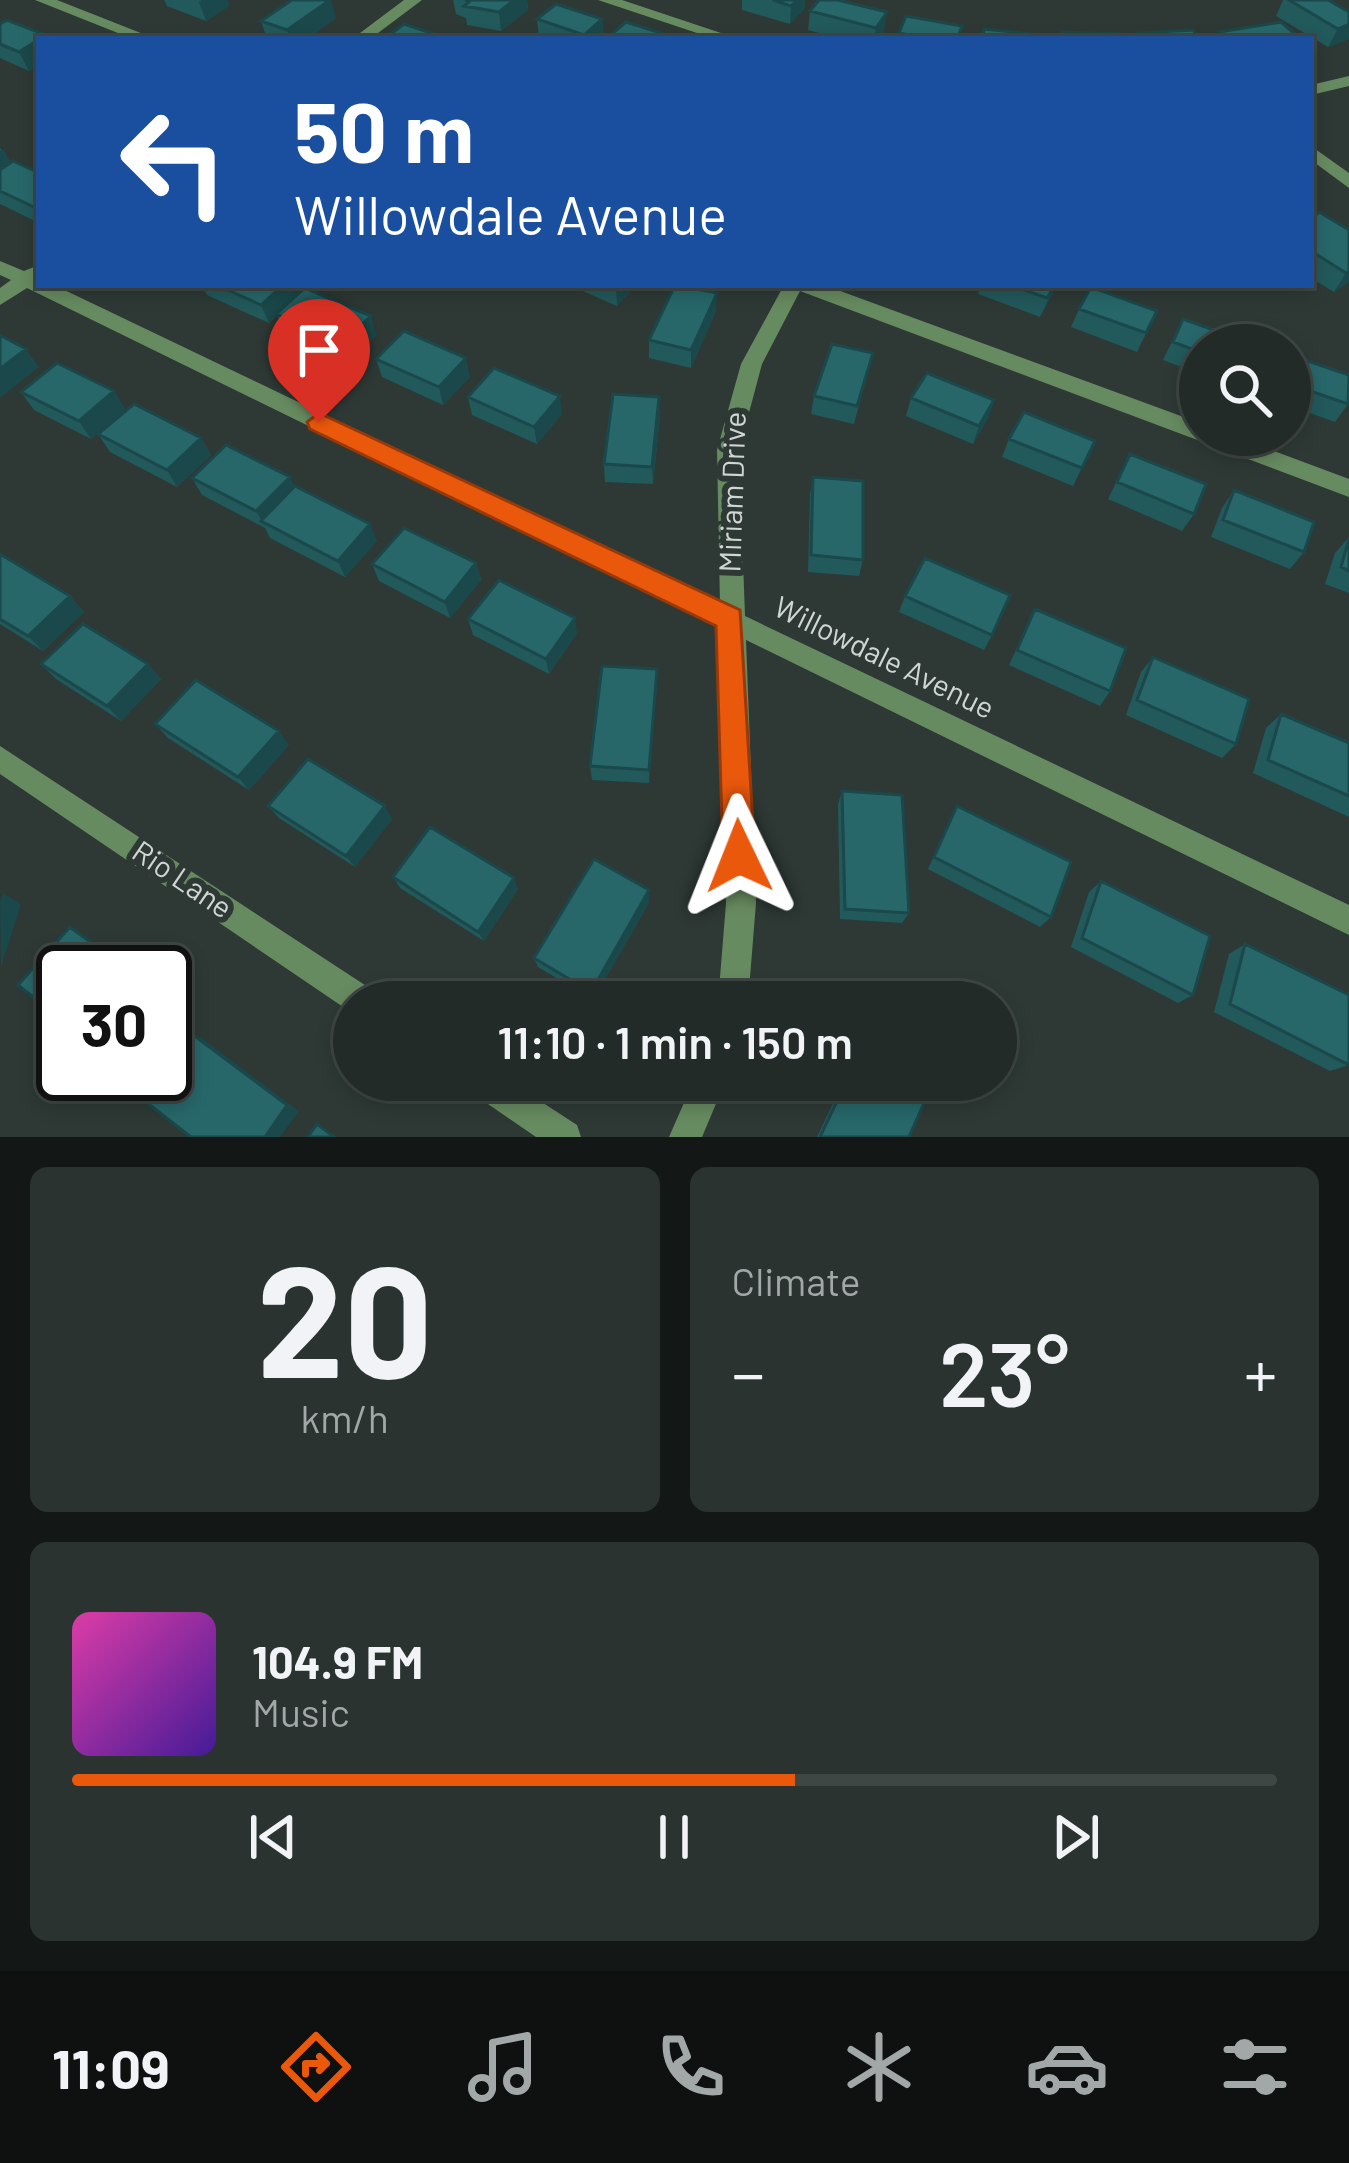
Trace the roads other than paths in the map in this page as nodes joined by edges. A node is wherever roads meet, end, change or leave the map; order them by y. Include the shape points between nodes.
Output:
1 (43, 0) edge
2 (415, 0) edge
3 (606, 0) edge
4 (140, 36) edge
5 (364, 36) edge
6 (721, 36) edge
7 (1349, 81) edge
8 (1314, 89) edge
9 (1314, 153) edge
10 (1349, 182) edge
11 (0, 267) edge
12 (32, 274) edge
13 (60, 288) edge
14 (792, 288) edge
15 (812, 288) edge
16 (0, 298) edge
17 (1179, 425) edge
18 (1262, 456) edge
19 (1349, 488) edge
20 (730, 619) junction
21 (0, 758) edge
22 (1349, 920) edge
23 (735, 981) edge
24 (333, 982) edge
25 (511, 1101) edge
26 (701, 1101) edge
27 (565, 1137) edge
28 (685, 1137) edge

1 - 4 street
2 - 5 street
3 - 6 street
7 - 8 street
9 - 10 street
11 - 12 street, Willowdale Avenue
12 - 16 street
13 - 20 street, Willowdale Avenue
14 - 20 street, Miriam Drive via 752,352 737,395 728,450
15 - 17 street
18 - 19 street
20 - 22 street, Willowdale Avenue
20 - 23 street, Miriam Drive via 741,903
21 - 24 street, Rio Lane
25 - 27 street
26 - 28 street

